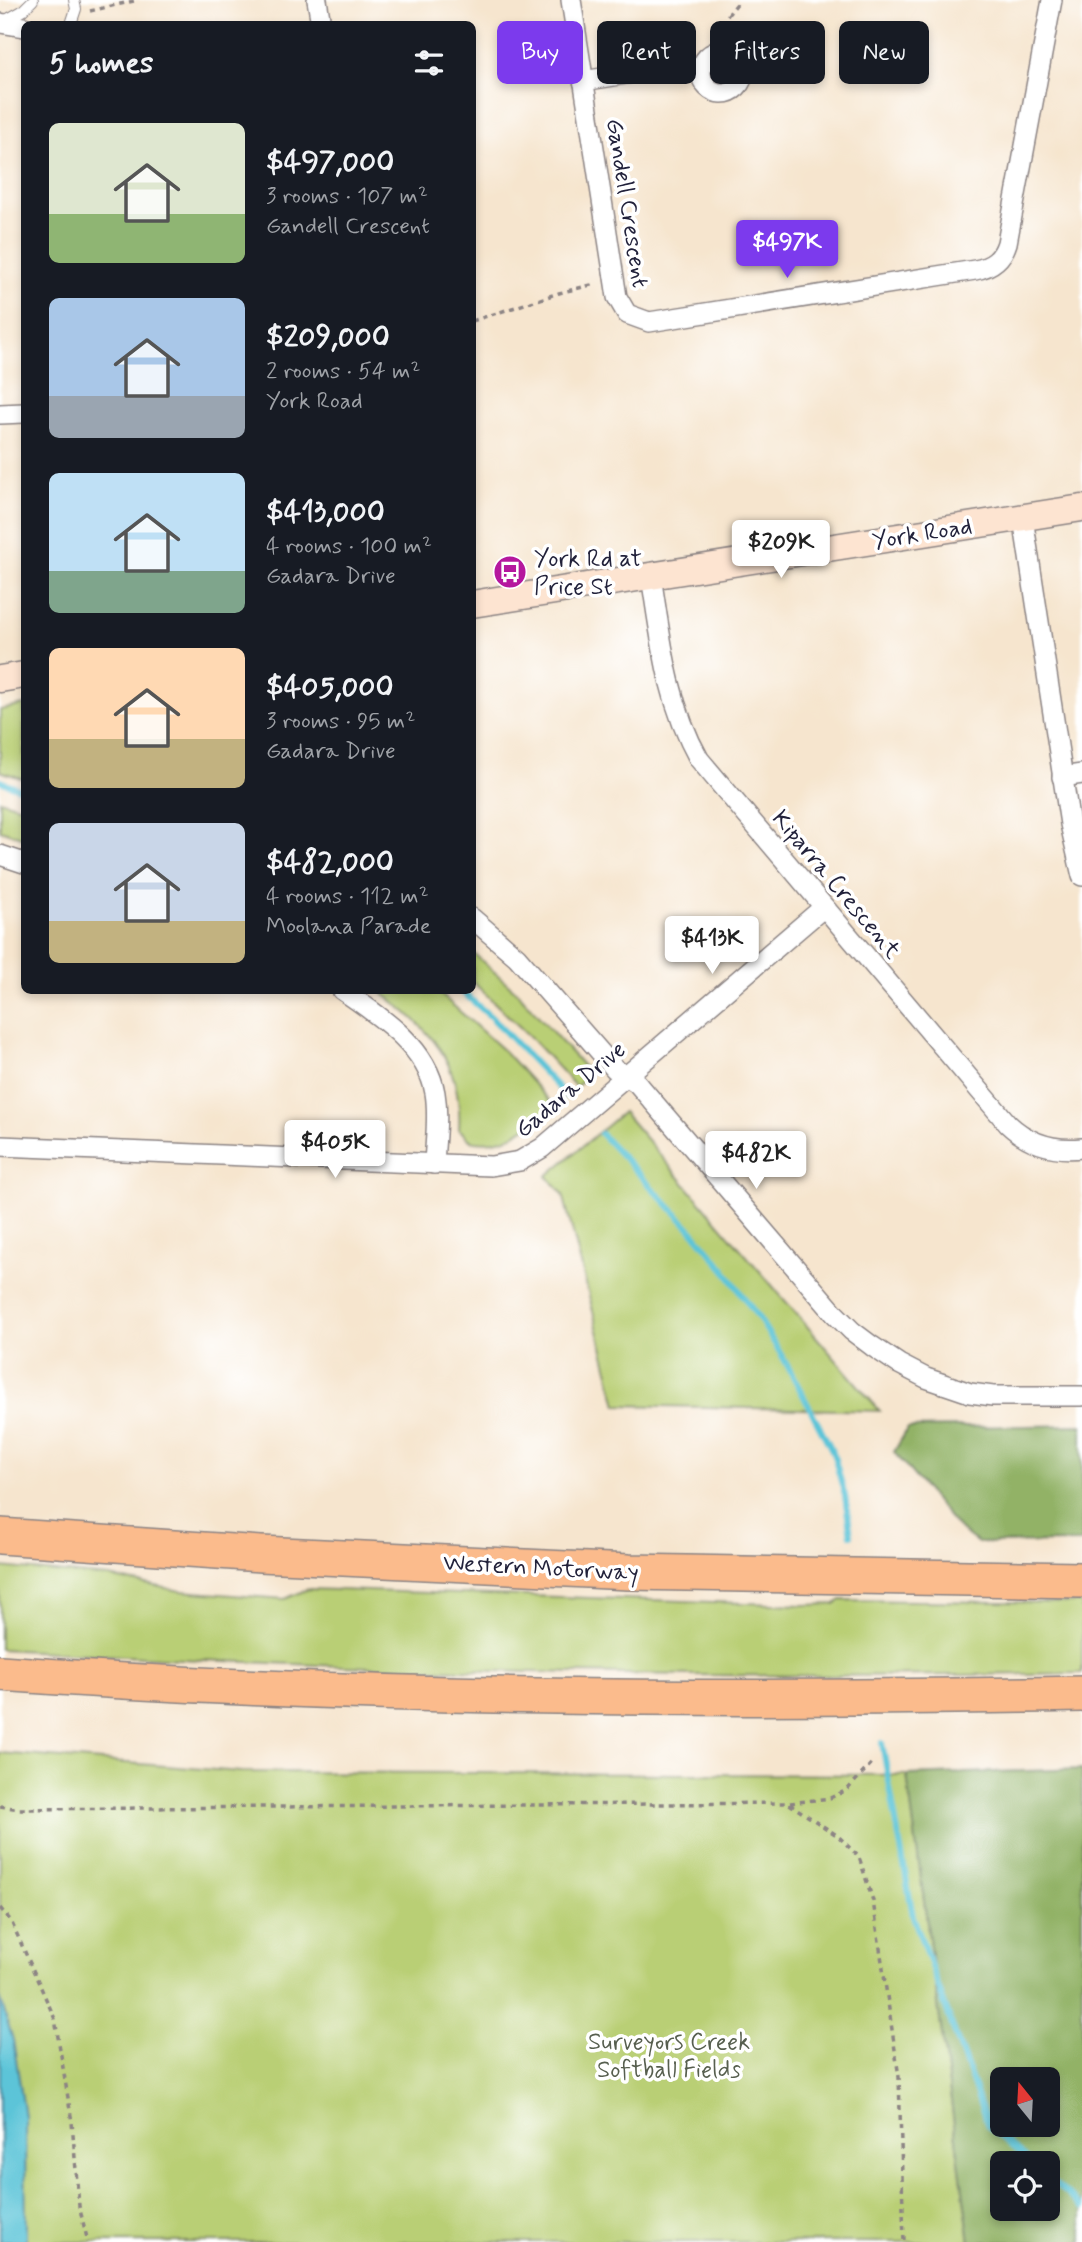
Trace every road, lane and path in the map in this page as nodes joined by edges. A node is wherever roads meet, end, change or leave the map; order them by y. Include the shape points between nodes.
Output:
1 (33, 0) edge
2 (74, 0) edge
3 (138, 0) edge
4 (317, 0) edge
5 (571, 0) edge
6 (740, 0) edge
7 (1052, 0) edge
8 (73, 20) edge
9 (320, 21) edge
10 (574, 21) edge
11 (0, 23) edge
12 (21, 26) edge
13 (708, 60) joint
14 (583, 80) joint
15 (614, 280) junction
16 (476, 320) edge
17 (21, 413) edge
18 (0, 414) edge
19 (1082, 508) edge
20 (1023, 518) junction
21 (651, 576) junction
22 (476, 603) edge
23 (21, 676) edge
24 (0, 679) edge
25 (1072, 775) edge
26 (0, 855) edge
27 (21, 862) edge
28 (1082, 876) edge
29 (824, 907) junction
30 (476, 921) edge
31 (347, 994) edge
32 (626, 1075) junction
33 (0, 1146) edge
34 (1082, 1148) edge
35 (434, 1164) junction
36 (1082, 1396) edge
37 (0, 1536) edge
38 (1082, 1580) edge
39 (0, 1674) edge
40 (1082, 1694) edge
41 (871, 1764) dead end
42 (788, 1803) junction
43 (0, 1806) edge
44 (0, 1908) edge
45 (88, 2242) edge
46 (904, 2242) edge

1 - 11 lane
2 - 8 lane
3 - 8 path
4 - 9 street
5 - 10 street, Gandell Crescent
6 - 13 path via 727,16
7 - 15 street, Gandell Crescent via 1007,243 992,264 657,322 623,310
11 - 12 street
13 - 14 street
14 - 15 street, Gandell Crescent
15 - 16 path
17 - 18 street
19 - 20 street, York Road
20 - 21 street, York Road
20 - 25 street
21 - 22 street, York Road
21 - 29 street, Kiparra Crescent via 668,678 689,740 699,759
23 - 24 street
25 - 28 street via 1074,848
26 - 27 street
29 - 32 street, Gadara Drive
29 - 34 street, Kiparra Crescent via 1021,1136 1059,1149
30 - 32 street via 517,957 615,1069
31 - 35 street via 401,1036 426,1067 436,1097
32 - 35 street, Gadara Drive via 528,1157 501,1165
32 - 36 street via 835,1314 872,1346 926,1378 970,1393
33 - 35 street, Gadara Drive
37 - 38 highway, Western Motorway via 629,1572
39 - 40 highway via 544,1696 754,1699
41 - 42 path via 847,1790 830,1798
42 - 43 path
42 - 46 path via 838,1836 859,1857 873,1901 900,2077
44 - 45 path via 11,1921 55,2019 72,2122 79,2206

